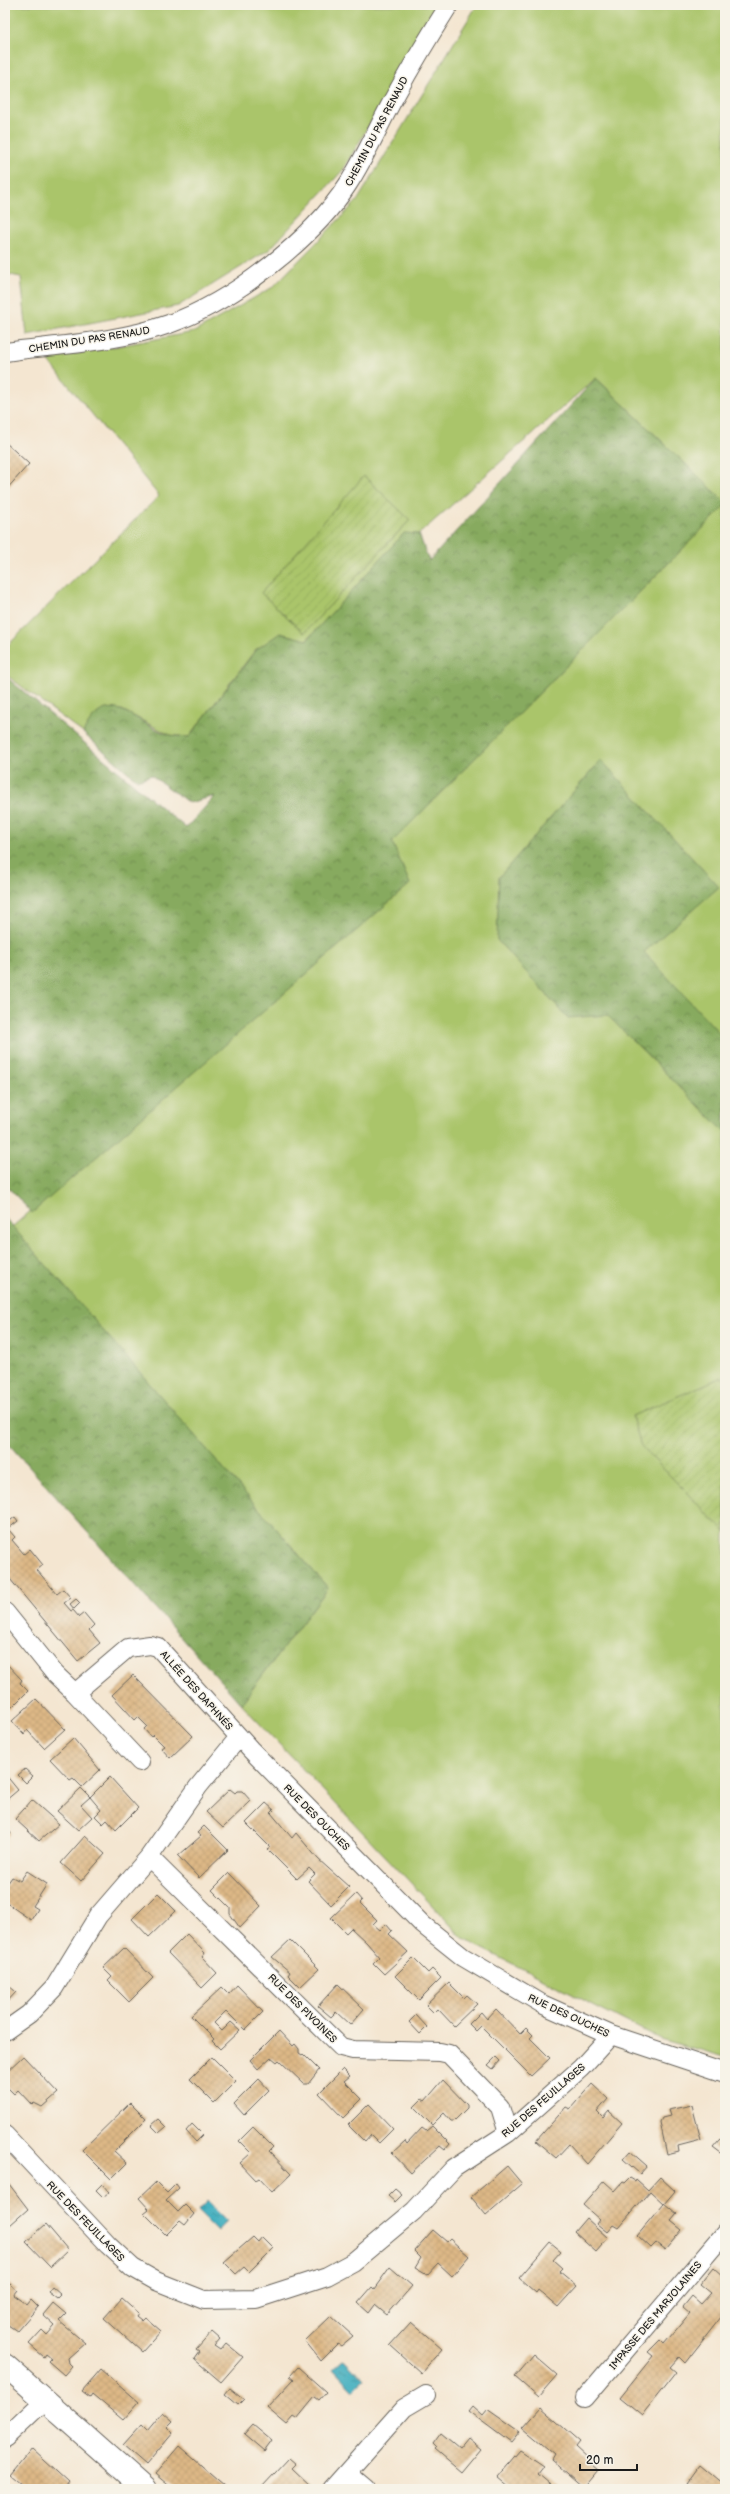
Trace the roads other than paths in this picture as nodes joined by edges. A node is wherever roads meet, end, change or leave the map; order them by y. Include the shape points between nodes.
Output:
1 (449, 5) edge
2 (5, 352) edge
3 (5, 1612) edge
4 (75, 1694) junction
5 (239, 1737) junction
6 (140, 1762) dead end
7 (149, 1857) junction
8 (5, 2031) edge
9 (611, 2035) junction
10 (725, 2073) edge
11 (508, 2133) junction
12 (5, 2135) edge
13 (725, 2233) edge
14 (5, 2365) edge
15 (426, 2395) dead end
16 (585, 2398) dead end
17 (46, 2400) junction
18 (5, 2438) edge
19 (346, 2473) junction
20 (145, 2489) edge
21 (332, 2489) edge
22 (365, 2489) edge

1 - 2 street, CHEMIN DU PAS RENAUD via 418,53 348,185 324,217 278,259 221,301 169,324 123,335
3 - 4 street
4 - 5 street, ALLÉE DES DAPHNÉS via 128,1648 150,1644 158,1647
4 - 6 street
5 - 7 street via 198,1787
5 - 9 street, RUE DES OUCHES via 423,1926 463,1957 503,1982 544,2005
7 - 8 street via 98,1916 62,1978 47,1998
7 - 11 street, RUE DES PIVOINES via 342,2047 353,2050 450,2054 500,2107
9 - 10 street, RUE DES OUCHES
9 - 11 street, RUE DES FEUILLAGES via 581,2068
11 - 12 street, RUE DES FEUILLAGES via 454,2168 414,2211 353,2262 327,2276 256,2299 231,2301 204,2300 156,2281 133,2268 108,2245
13 - 16 street, IMPASSE DES MARJOLAINES
14 - 17 main road
15 - 19 street via 404,2408
17 - 18 street
17 - 20 main road
19 - 21 street
19 - 22 street

